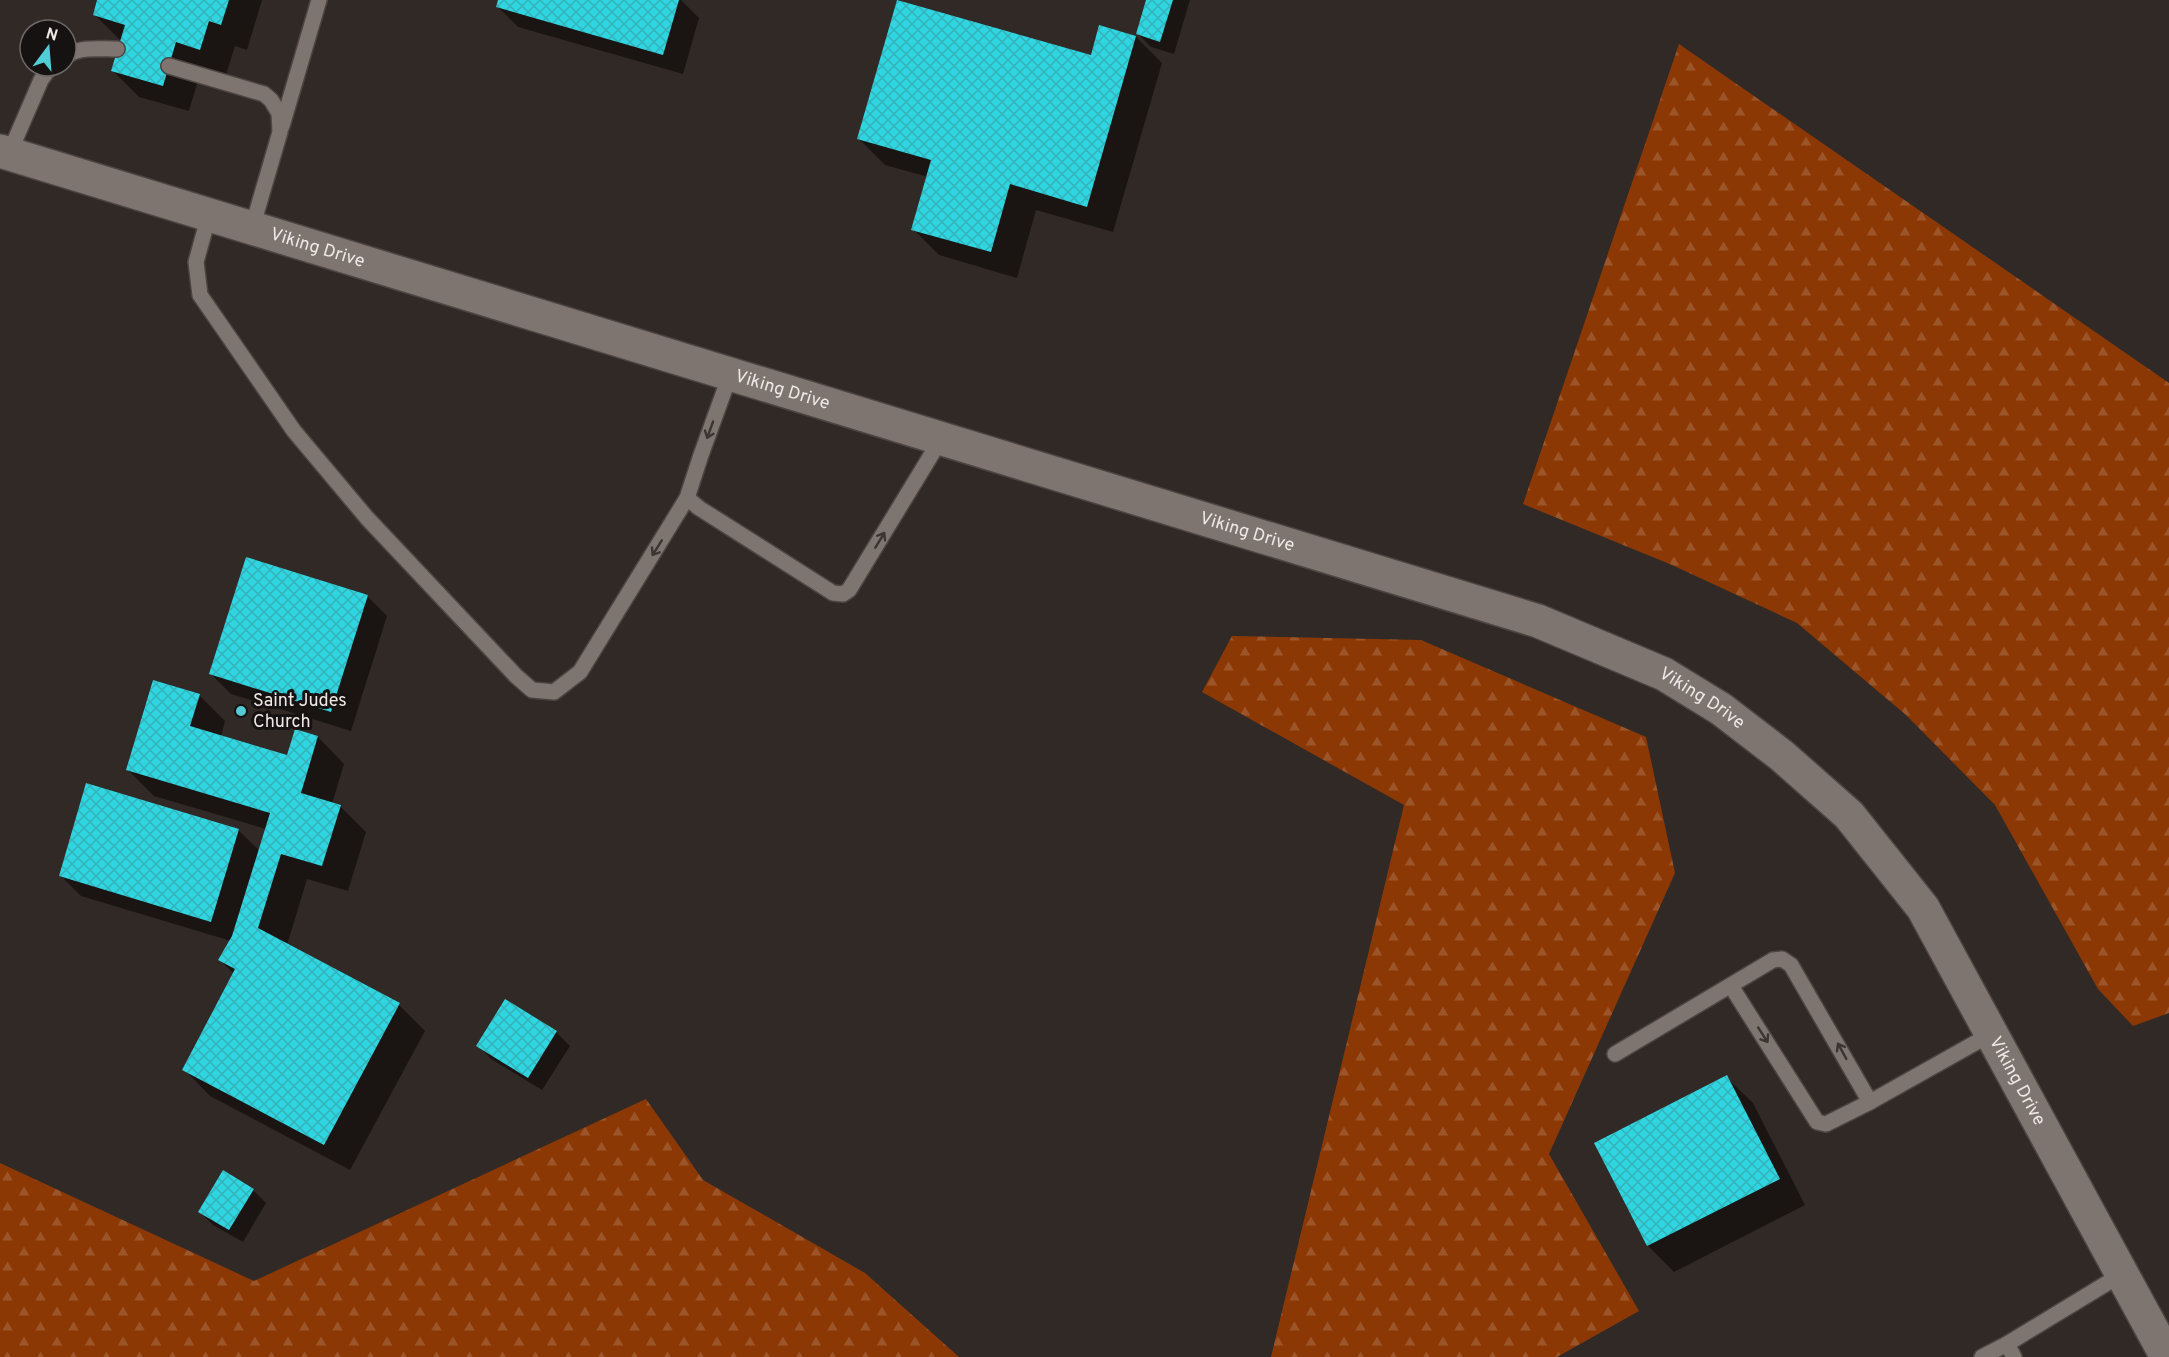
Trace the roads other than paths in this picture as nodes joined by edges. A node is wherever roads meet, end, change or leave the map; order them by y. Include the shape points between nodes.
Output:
1 (320, 0) edge
2 (117, 50) dead end
3 (78, 51) edge
4 (169, 66) dead end
5 (42, 78) edge
6 (280, 132) junction
7 (5, 153) edge
8 (209, 215) junction
9 (252, 228) junction
10 (730, 375) junction
11 (941, 439) junction
12 (687, 498) junction
13 (1731, 986) junction
14 (1991, 1034) junction
15 (1615, 1054) dead end
16 (1870, 1102) junction
17 (2122, 1274) junction
18 (2010, 1350) edge
19 (1982, 1357) edge
20 (2167, 1357) edge

1 - 6 lane
2 - 3 lane
4 - 6 lane via 264,94 279,113
5 - 7 lane
6 - 9 lane
7 - 8 street, Viking Drive
8 - 9 street, Viking Drive
12 -> 8 lane via 580,672 554,692 532,690 367,518 294,431 200,295 196,262
9 - 10 street, Viking Drive
10 - 11 street, Viking Drive
10 -> 12 lane
12 -> 11 lane via 833,593 843,594
11 - 14 street, Viking Drive via 1538,621 1664,674 1747,728 1849,815 1923,908
13 - 15 lane
13 -> 16 lane via 1817,1122 1826,1124
16 -> 13 lane via 1791,965 1782,959 1773,960
14 - 16 lane
14 - 17 street, Viking Drive
17 - 18 lane
17 - 20 street, Viking Drive
18 - 19 lane

